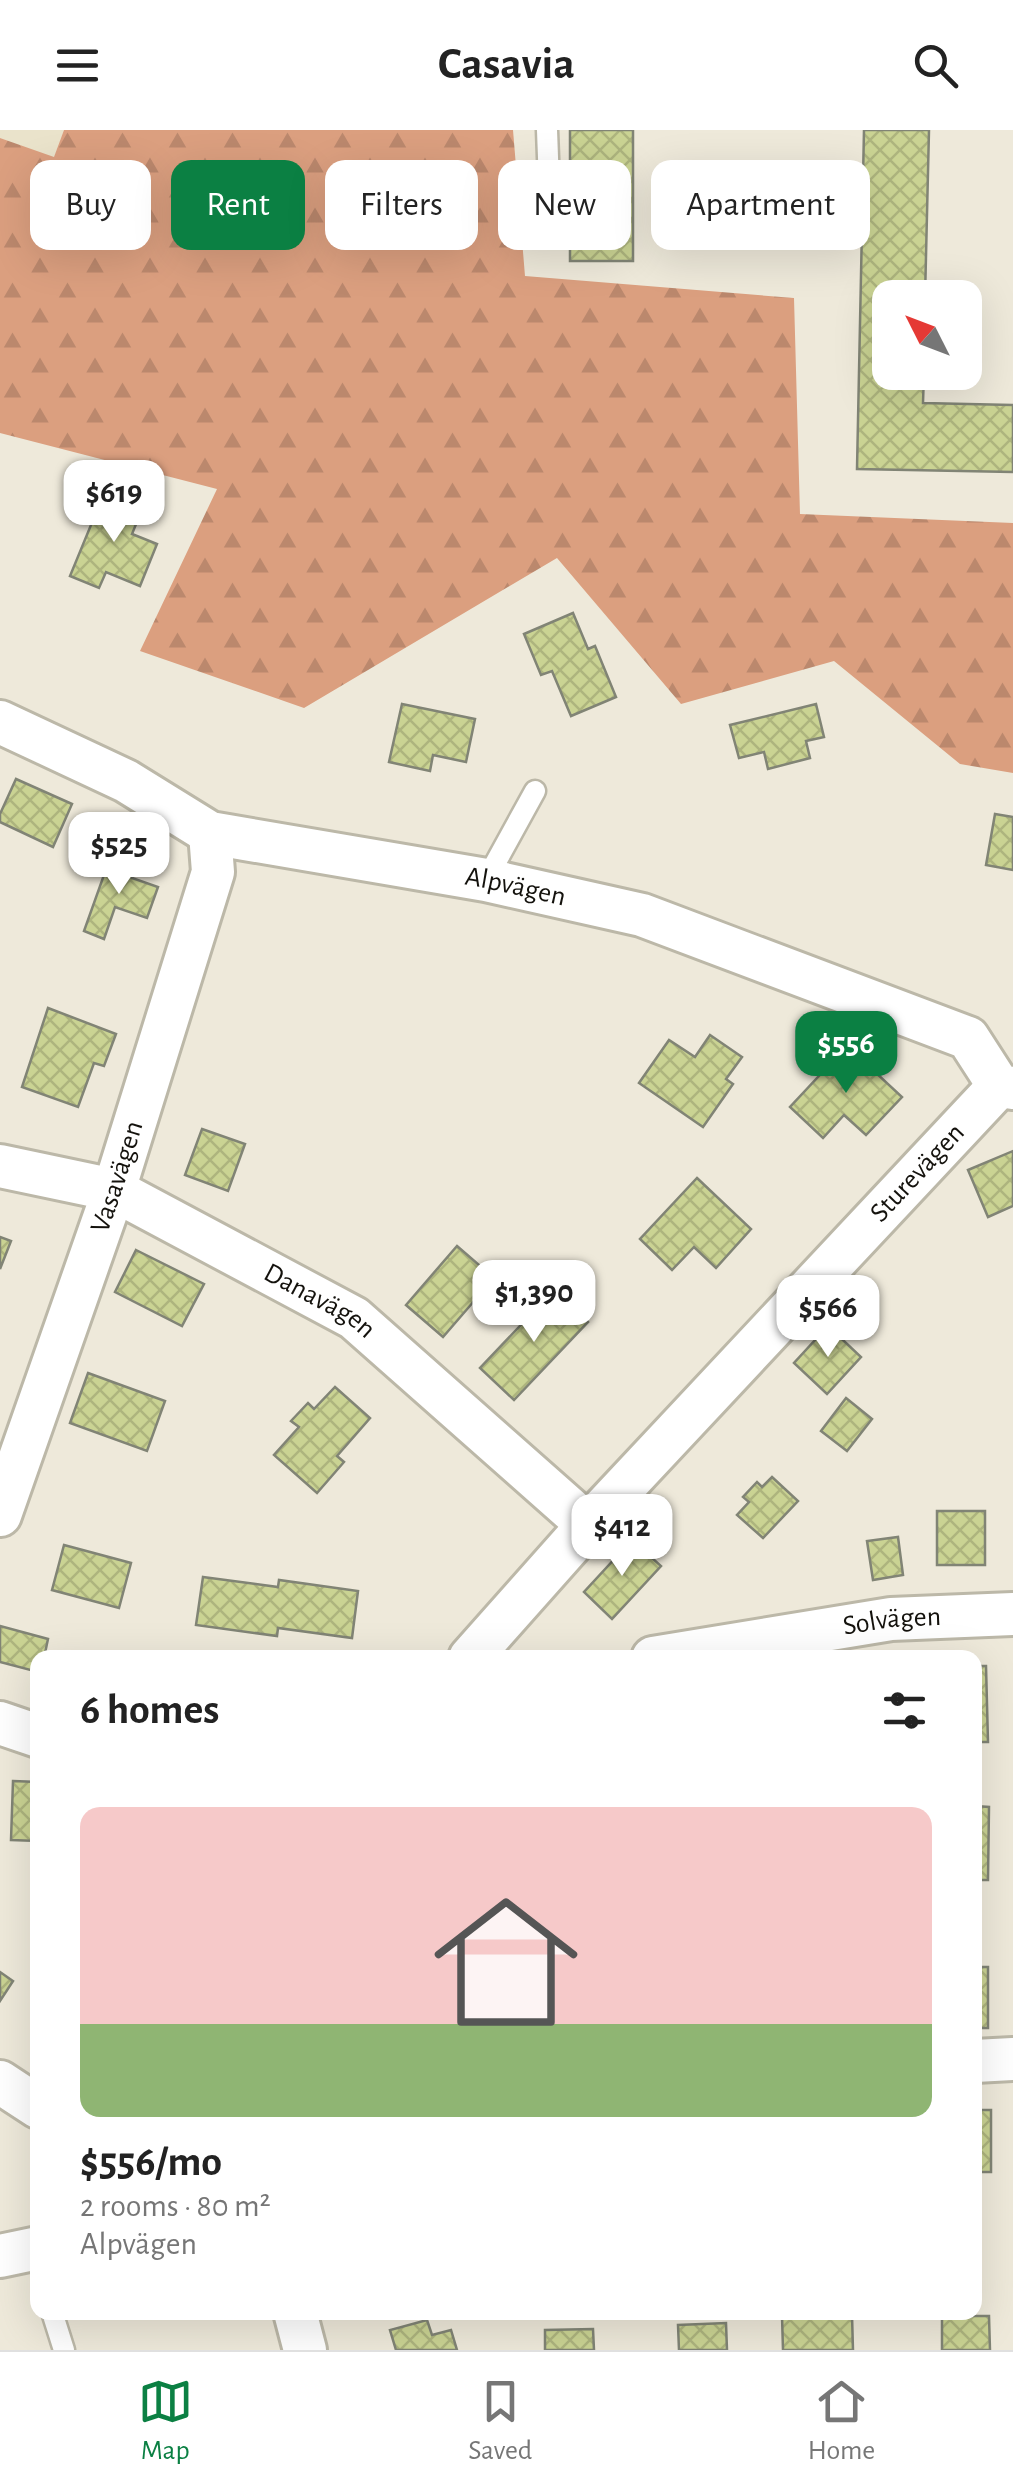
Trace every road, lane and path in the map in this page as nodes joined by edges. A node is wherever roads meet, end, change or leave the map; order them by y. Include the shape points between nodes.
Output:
1 (547, 130) edge
2 (548, 160) edge
3 (0, 722) edge
4 (535, 790) dead end
5 (210, 833) junction
6 (486, 880) junction
7 (1006, 1087) edge
8 (0, 1166) edge
9 (114, 1190) junction
10 (0, 1515) edge
11 (588, 1525) junction
12 (1013, 1614) edge
13 (477, 1650) edge
14 (701, 1650) edge
15 (0, 1723) edge
16 (30, 1733) edge
17 (1013, 2059) edge
18 (982, 2061) edge
19 (0, 2082) edge
20 (30, 2102) edge
21 (55, 2320) edge
22 (297, 2320) edge
23 (64, 2350) edge
24 (305, 2350) edge

1 - 2 lane
3 - 5 street, Alpvägen via 126,781
4 - 6 lane
5 - 6 street, Alpvägen
5 - 9 street, Vasavägen via 213,872
6 - 7 street, Alpvägen via 642,915 968,1038
7 - 11 street, Sturevägen
8 - 9 street, Danavägen
9 - 10 street, Vasavägen
9 - 11 street, Danavägen via 354,1318
11 - 13 street, Sturevägen
12 - 14 street, Solvägen via 890,1619
15 - 16 street
17 - 18 street
19 - 20 street
21 - 23 lane
22 - 24 street

